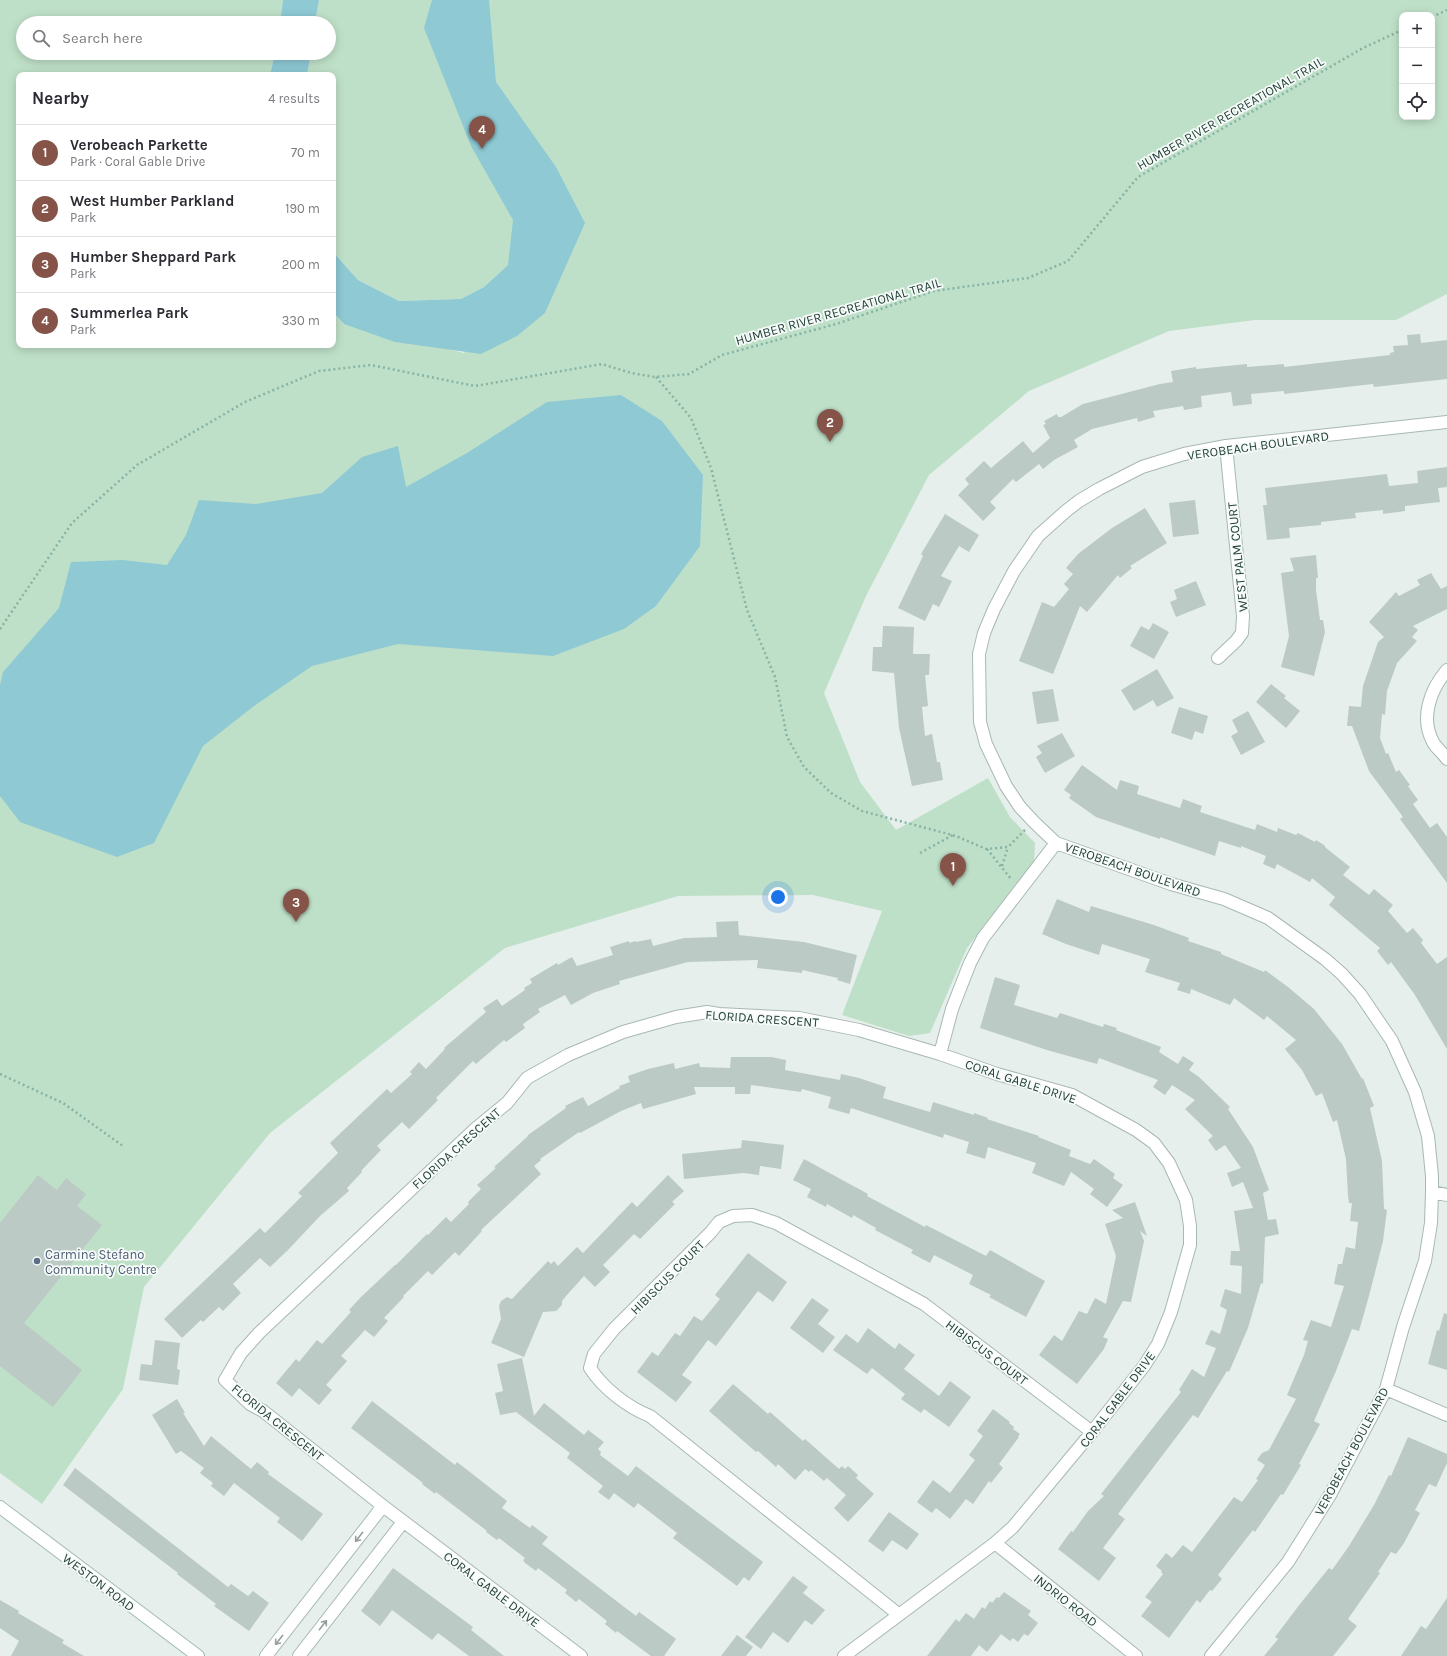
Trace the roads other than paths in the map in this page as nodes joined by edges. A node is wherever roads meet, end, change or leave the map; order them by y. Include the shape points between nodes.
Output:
1 (1447, 422) edge
2 (1226, 446) junction
3 (1218, 658) dead end
4 (1447, 670) edge
5 (1447, 759) edge
6 (1056, 843) junction
7 (940, 1054) junction
8 (1432, 1192) junction
9 (1447, 1195) edge
10 (1386, 1389) junction
11 (1447, 1415) edge
12 (1092, 1432) junction
13 (383, 1506) junction
14 (0, 1507) edge
15 (404, 1522) junction
16 (995, 1543) junction
17 (898, 1614) junction
18 (198, 1656) edge
19 (266, 1656) edge
20 (299, 1656) edge
21 (581, 1656) edge
22 (844, 1656) edge
23 (1136, 1656) edge
24 (1211, 1656) edge

1 - 2 street, VEROBEACH BOULEVARD
2 - 3 street, WEST PALM COURT via 1243,616 1242,633
2 - 6 street, VEROBEACH BOULEVARD via 1184,454 1142,467 1099,489 1066,511 1038,536 1014,571 984,633 979,654 980,722 986,744 1006,786 1020,807
4 - 5 street via 1431,696 1426,714 1427,729
6 - 7 street via 983,938 952,1009
6 - 8 street, VEROBEACH BOULEVARD via 1171,884 1224,899 1268,918 1342,974 1360,994 1392,1041 1415,1092 1428,1136
7 - 12 street, CORAL GABLE DRIVE via 997,1074 1072,1095 1136,1130 1154,1143 1169,1163 1186,1200 1190,1245 1171,1312 1158,1344 1144,1366
7 - 13 street, FLORIDA CRESCENT via 859,1030 799,1018 707,1012 676,1017 623,1032 568,1055 527,1078 507,1103 474,1130 259,1333 241,1353 225,1380 250,1404 263,1411
8 - 9 street
8 - 10 street, VEROBEACH BOULEVARD via 1431,1223 1425,1261
10 - 11 street
10 - 24 street, VEROBEACH BOULEVARD via 1330,1495 1288,1562
12 - 16 street, CORAL GABLE DRIVE via 1013,1527
12 - 17 street, HIBISCUS COURT via 924,1304 776,1223 752,1215 733,1216 719,1222 614,1329 594,1354 590,1368 614,1395 650,1416
13 - 15 street, CORAL GABLE DRIVE
13 -> 19 street
14 - 18 street, WESTON ROAD
20 -> 15 street
15 - 21 street, CORAL GABLE DRIVE
16 - 17 street, CORAL GABLE DRIVE
16 - 23 street, INDRIO ROAD
17 - 22 street, CORAL GABLE DRIVE

